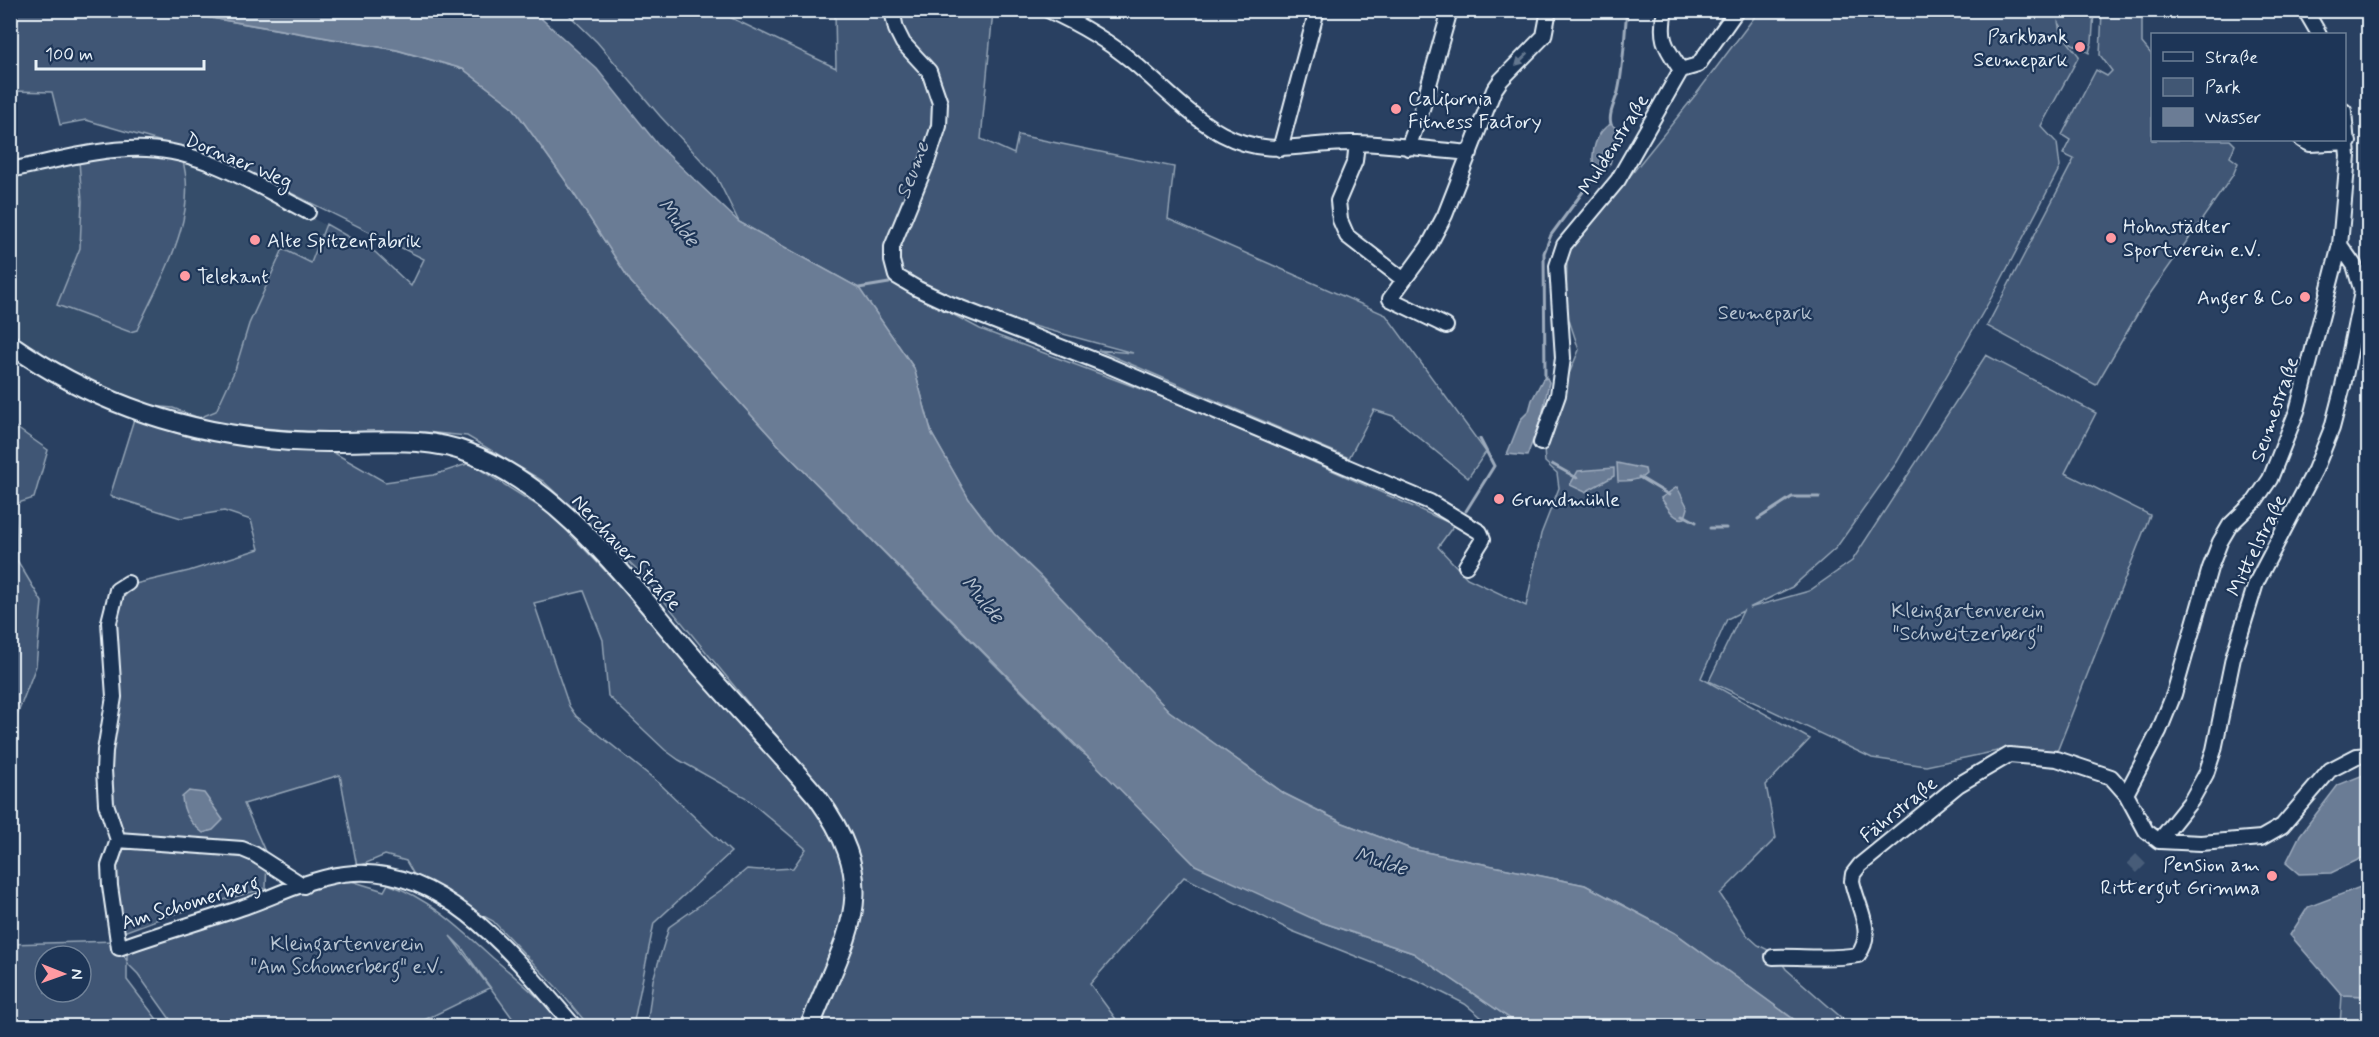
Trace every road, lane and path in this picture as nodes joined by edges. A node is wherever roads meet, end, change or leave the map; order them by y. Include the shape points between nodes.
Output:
1 (892, 10) edge
2 (1048, 10) edge
3 (1317, 10) edge
4 (1450, 10) edge
5 (1549, 10) edge
6 (1665, 10) edge
7 (1737, 10) edge
8 (2305, 10) edge
9 (2318, 33) edge
10 (1681, 70) junction
11 (2346, 123) edge
12 (2304, 141) edge
13 (2349, 142) junction
14 (1357, 143) junction
15 (1408, 148) junction
16 (1280, 149) junction
17 (1470, 153) junction
18 (10, 170) edge
19 (308, 212) dead end
20 (2340, 245) junction
21 (1404, 279) junction
22 (2362, 292) junction
23 (2368, 312) edge
24 (1446, 326) dead end
25 (10, 344) edge
26 (1541, 443) dead end
27 (1466, 566) dead end
28 (128, 583) dead end
29 (2368, 755) edge
30 (2127, 794) junction
31 (118, 840) junction
32 (2159, 841) junction
33 (304, 886) junction
34 (1773, 957) dead end
35 (574, 1026) edge
36 (810, 1026) edge

1 - 27 street via 903,43 929,71 940,103 939,126 892,247 896,276 948,303 1127,373 1430,502 1480,532 1481,546
2 - 16 street via 1118,50 1222,134
3 - 16 street
4 - 15 street
5 -> 17 street via 1545,36 1494,90
6 - 10 street via 1664,46
7 - 10 street, Muldenstraße via 1698,65
8 - 9 street
10 - 26 street, Muldenstraße via 1618,180 1564,245 1557,266 1563,358 1558,395
11 - 13 street, Seumestraße
12 - 13 street
13 - 20 street, Seumestraße
14 - 15 street
14 - 16 street
14 - 21 street via 1355,162 1338,201 1340,220 1347,236
15 - 17 street
17 - 21 street via 1428,248
18 - 19 street, Dornaer Weg via 114,150 177,153 246,180
20 - 22 street via 2354,265
20 - 30 street, Seumestraße via 2302,394 2279,460 2263,490 2230,525 2220,542 2174,694
21 - 24 street via 1390,299
22 - 23 street
22 - 32 street, Mittelstraße via 2332,428 2315,470 2256,583 2233,658 2206,774 2191,801
25 - 36 main road, Nerchauer Straße via 69,380 153,417 196,429 288,440 414,442 467,452 510,474 561,512 625,578 833,818 854,872 853,914
28 - 31 street via 117,590 109,622 114,698 105,751 106,804
29 - 32 street via 2357,756 2330,770 2282,826 2261,838 2201,843
30 - 32 street via 2146,831
30 - 34 street, Fährstraße via 2111,777 2057,759 2009,755 1958,785 1853,874 1867,930 1867,939 1858,955
31 - 33 street, Am Schomerberg via 242,849
31 - 33 street, Am Schomerberg via 109,866 119,948
33 - 35 street, Am Schomerberg via 355,873 386,875 418,885 452,903 510,952

